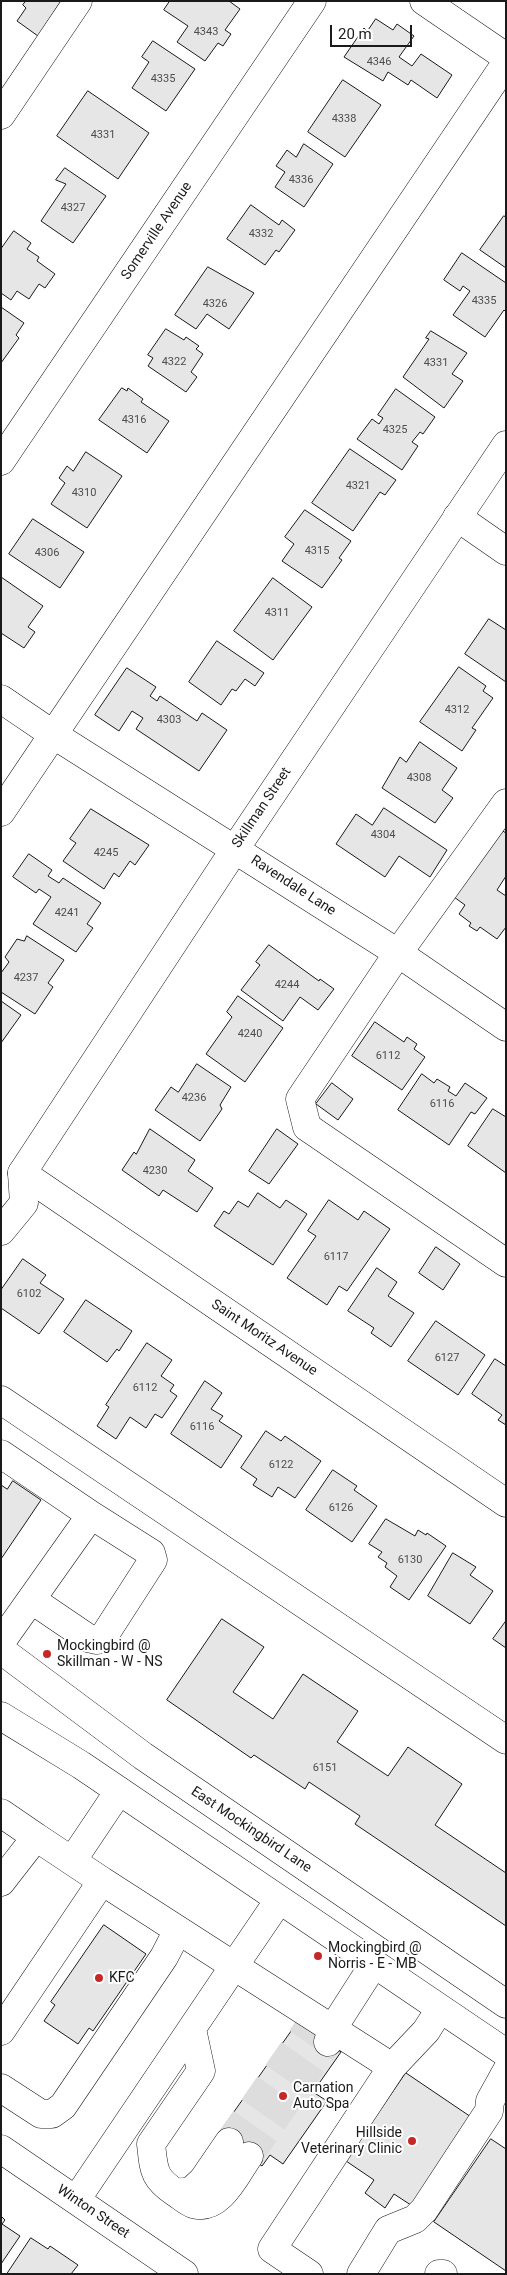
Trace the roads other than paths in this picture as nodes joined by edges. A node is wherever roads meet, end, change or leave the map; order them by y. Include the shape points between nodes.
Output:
1 (78, 1) edge
2 (312, 1) edge
3 (424, 1) edge
4 (506, 57) edge
5 (506, 63) edge
6 (1, 115) edge
7 (506, 444) edge
8 (1, 461) edge
9 (457, 517) junction
10 (506, 551) edge
11 (1, 699) edge
12 (54, 735) junction
13 (506, 803) edge
14 (1, 812) edge
15 (235, 848) junction
16 (398, 953) junction
17 (506, 1027) edge
18 (12, 1176) edge
19 (1, 1231) edge
20 (506, 1262) edge
21 (1, 1400) edge
22 (1, 1454) edge
23 (506, 1503) edge
24 (91, 1515) junction
25 (32, 1600) junction
26 (1, 1642) edge
27 (1, 1650) edge
28 (1, 1716) edge
29 (506, 1740) edge
30 (143, 1756) junction
31 (119, 1791) junction
32 (1, 1813) edge
33 (36, 1837) junction
34 (72, 1861) junction
35 (102, 1881) junction
36 (1, 1882) edge
37 (279, 1900) junction
38 (178, 1930) junction
39 (397, 1930) junction
40 (374, 1964) junction
41 (234, 1966) junction
42 (506, 2004) edge
43 (440, 2009) junction
44 (192, 2028) junction
45 (321, 2029) junction
46 (1, 2031) edge
47 (506, 2053) edge
48 (392, 2067) junction
49 (506, 2072) edge
50 (1, 2088) edge
51 (1, 2149) edge
52 (239, 2149) tunnel mouth
53 (76, 2200) junction
54 (275, 2265) edge
55 (184, 2274) edge
56 (309, 2274) edge
57 (361, 2274) edge

1 - 6 main road
2 - 8 main road, Somerville Avenue
3 - 4 main road
5 - 12 main road
7 - 9 main road, Skillman Street
9 - 10 main road
9 - 15 main road, Skillman Street
11 - 12 main road, Ravendale Lane
12 - 14 main road
12 - 15 main road, Ravendale Lane
13 - 16 main road
15 - 16 main road, Ravendale Lane
15 - 18 main road, Skillman Street
16 - 17 main road, Ravendale Lane
16 - 20 main road via 300,1099 307,1127
18 - 19 main road via 24,1202
18 - 23 main road, Saint Moritz Avenue
21 - 29 main road
22 - 24 main road
24 - 25 main road
24 - 25 main road via 151,1554 153,1560 104,1636 97,1640 88,1638
25 - 26 main road
27 - 30 main road, East Mockingbird Lane
28 - 31 main road
30 - 31 main road
30 - 39 main road, East Mockingbird Lane
31 - 34 main road
31 - 37 main road
32 - 33 main road
33 - 34 main road
33 - 36 main road
34 - 35 main road
35 - 38 main road
35 - 46 main road
37 - 40 main road
37 - 41 main road
38 - 41 main road
38 - 50 main road via 164,1957 132,1980 54,2093 41,2104 28,2106
39 - 40 main road
39 - 42 main road, East Mockingbird Lane
40 - 43 main road
40 - 45 main road
41 - 44 main road
41 - 45 main road
43 - 47 main road
43 - 48 main road via 426,2031
44 - 52 main road via 201,2071 151,2144 154,2170 162,2184 176,2193 191,2191
44 - 53 main road
45 - 48 main road
48 - 54 main road via 272,2249
49 - 57 main road via 490,2101 489,2111 424,2210 415,2219 388,2230
51 - 53 main road, Winton Street
53 - 55 main road, Winton Street
54 - 56 main road

